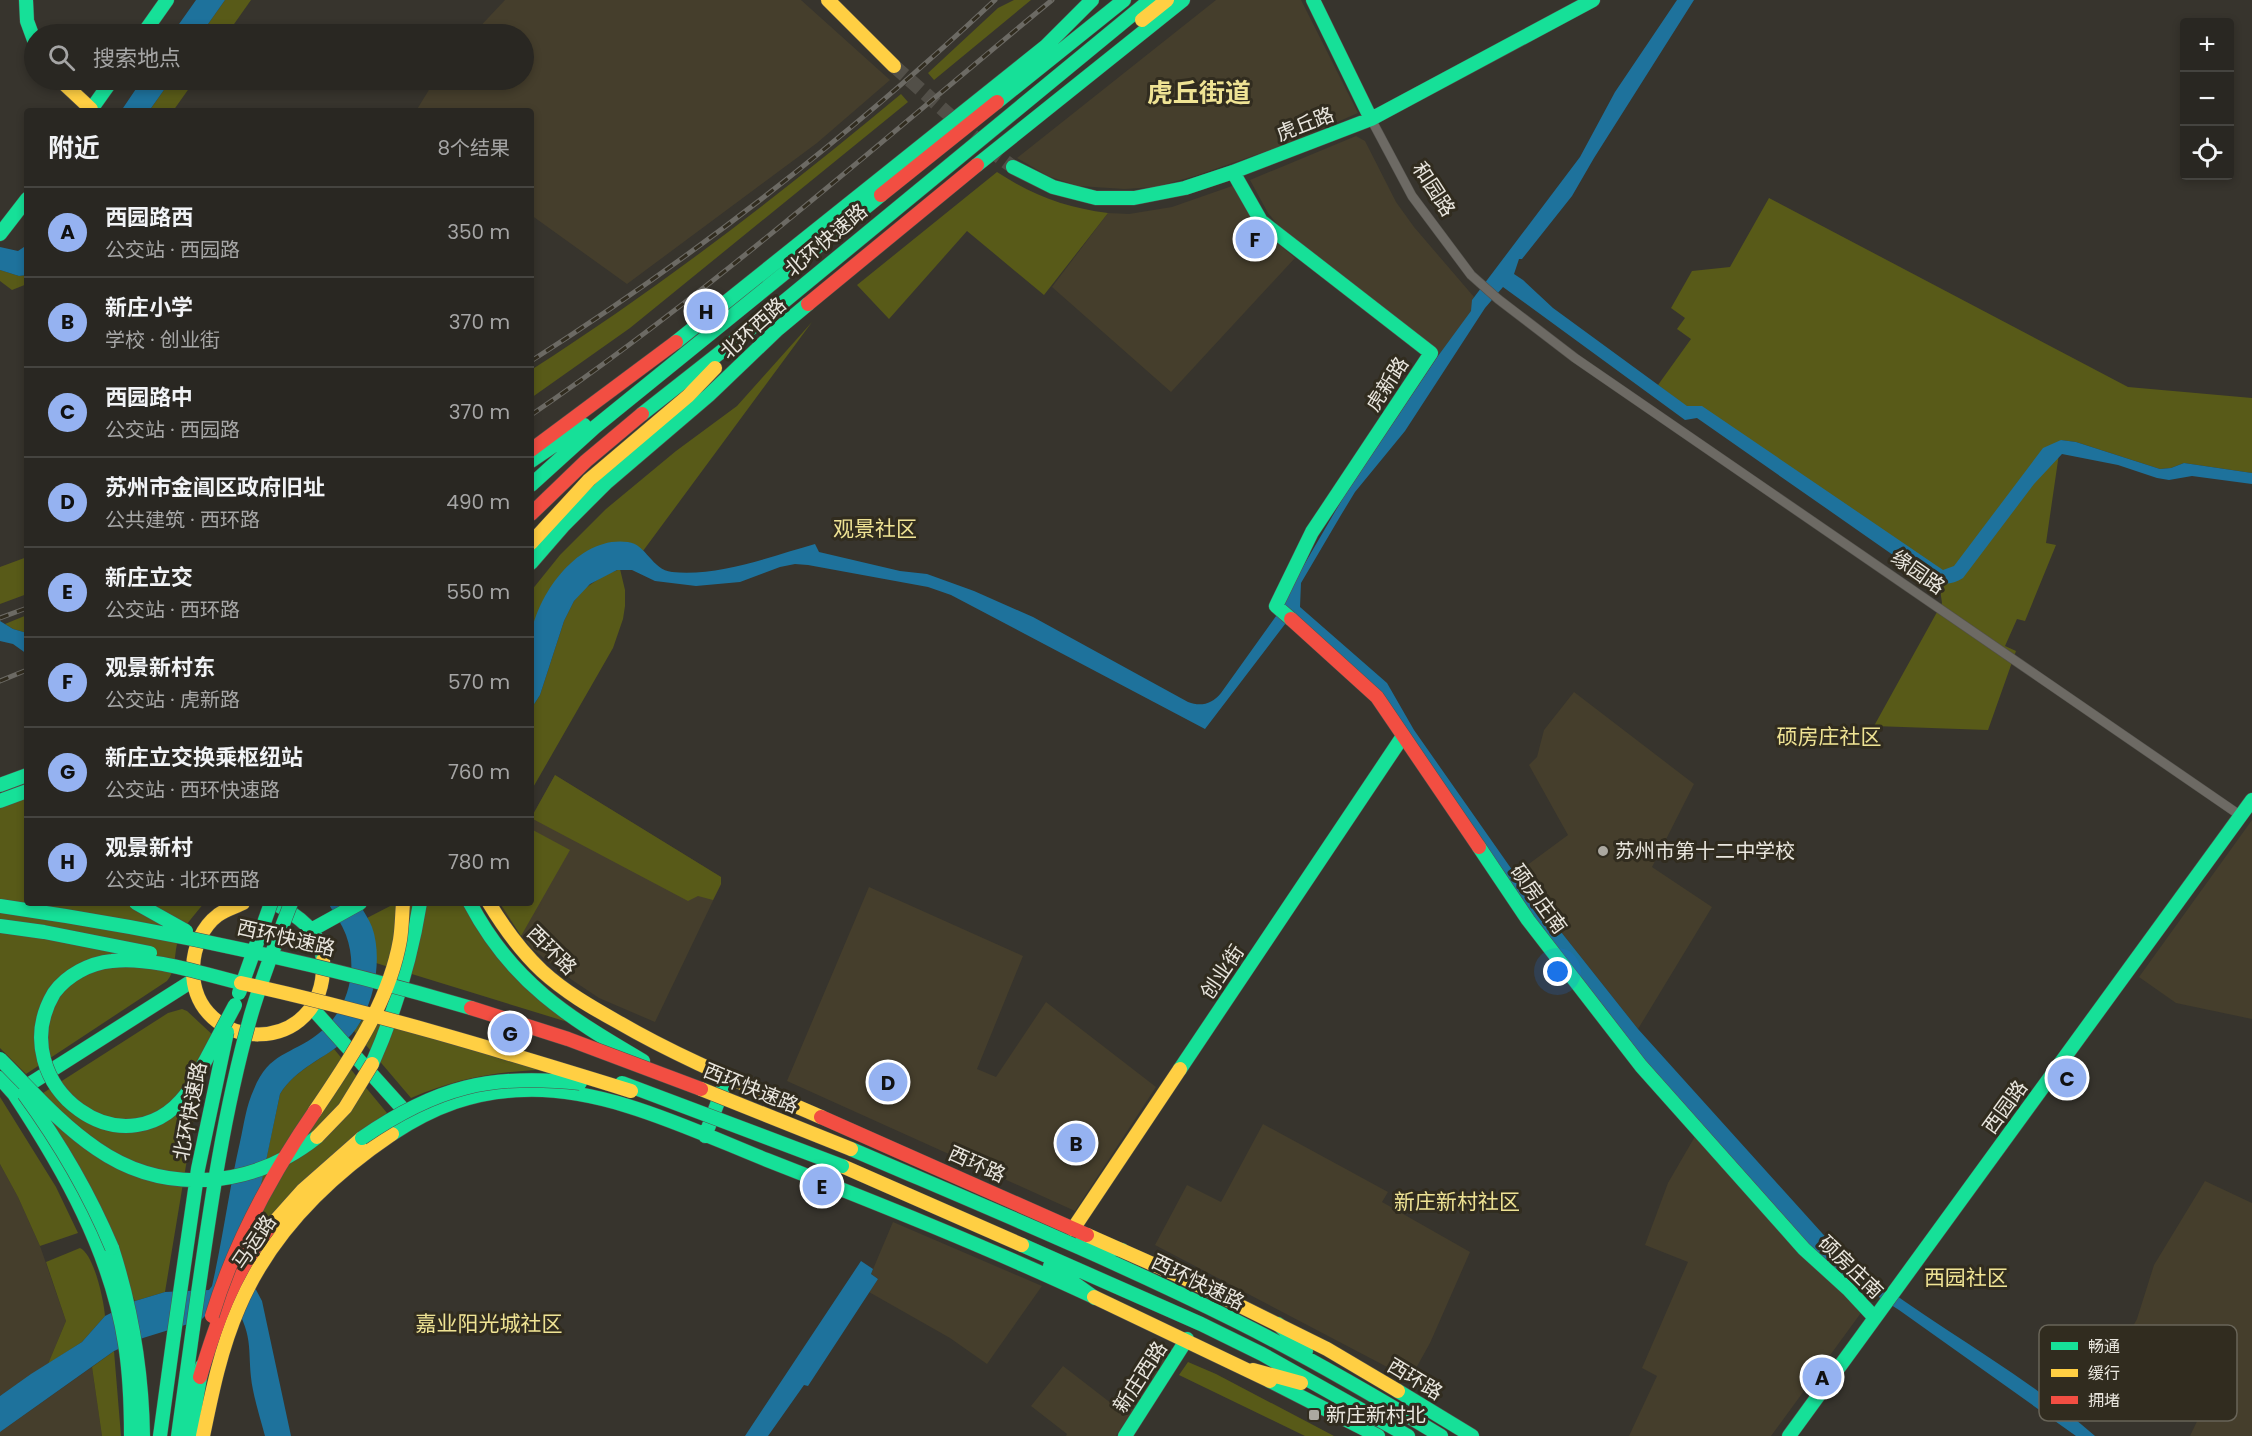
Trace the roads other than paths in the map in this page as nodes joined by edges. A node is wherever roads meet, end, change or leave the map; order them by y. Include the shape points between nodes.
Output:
1 (26, 0) edge
2 (167, 0) edge
3 (828, 0) edge
4 (1092, 0) edge
5 (1110, 0) edge
6 (1124, 0) edge
7 (1150, 0) edge
8 (1167, 0) edge
9 (1183, 0) edge
10 (1313, 0) edge
11 (1593, 0) edge
12 (28, 24) edge
13 (150, 24) edge
14 (1068, 46) junction
15 (894, 66) tunnel mouth
16 (70, 90) edge
17 (105, 90) edge
18 (89, 108) edge
19 (92, 108) edge
20 (1012, 112) junction
21 (1371, 119) junction
22 (1012, 166) tunnel mouth
23 (1233, 172) junction
24 (24, 203) edge
25 (3, 230) edge
26 (763, 319) junction
27 (1575, 358) joint
28 (653, 380) junction
29 (534, 448) edge
30 (534, 459) edge
31 (534, 482) edge
32 (534, 511) edge
33 (534, 540) edge
34 (534, 560) edge
35 (1278, 608) joint
36 (1403, 736) junction
37 (24, 776) edge
38 (0, 785) edge
39 (24, 791) edge
40 (2252, 800) edge
41 (0, 801) edge
42 (2241, 816) junction
43 (0, 906) edge
44 (140, 906) edge
45 (226, 906) edge
46 (264, 906) edge
47 (272, 906) edge
48 (280, 906) edge
49 (290, 906) edge
50 (354, 906) edge
51 (403, 906) edge
52 (419, 906) edge
53 (471, 906) edge
54 (491, 906) edge
55 (0, 926) edge
56 (261, 927) junction
57 (313, 929) junction
58 (200, 938) junction
59 (192, 981) junction
60 (235, 1005) junction
61 (316, 1012) junction
62 (0, 1060) edge
63 (670, 1077) junction
64 (728, 1077) junction
65 (0, 1078) edge
66 (631, 1091) junction
67 (14, 1094) junction
68 (660, 1096) junction
69 (413, 1121) junction
70 (705, 1137) junction
71 (1073, 1229) junction
72 (1047, 1235) junction
73 (1017, 1243) junction
74 (1122, 1250) junction
75 (1095, 1298) junction
76 (215, 1317) junction
77 (1875, 1318) junction
78 (1278, 1324) junction
79 (1187, 1340) junction
80 (130, 1348) junction
81 (1253, 1370) junction
82 (1329, 1371) junction
83 (1323, 1388) junction
84 (131, 1436) edge
85 (143, 1436) edge
86 (160, 1436) edge
87 (178, 1436) edge
88 (190, 1436) edge
89 (203, 1436) edge
90 (1125, 1436) edge
91 (1378, 1436) edge
92 (1408, 1436) edge
93 (1441, 1436) edge
94 (1472, 1436) edge
95 (1789, 1436) edge

1 - 12 main road
2 - 13 main road
3 - 15 main road
4 - 29 main road, 北环西路 via 1046,46 866,191 637,373
5 - 14 main road
6 - 14 main road, 北环快速路
7 - 20 main road, 北环快速路
8 - 20 main road via 1084,65
9 - 34 main road, 北环西路 via 901,225 778,329 709,395 599,489
10 - 21 main road, 和园路
11 - 21 main road, 虎丘路
14 - 28 main road, 北环快速路
16 - 18 main road
17 - 19 main road
20 - 26 main road, 北环快速路
21 - 23 main road, 虎丘路
21 - 27 street, 和园路 via 1412,196 1478,283
22 - 23 main road, 虎丘路 via 1053,187 1109,199 1164,193
23 - 35 main road, 虎新路 via 1261,221 1431,353 1312,532 1290,573
24 - 25 main road
26 - 32 main road, 北环快速路 via 612,438
26 - 33 main road via 688,396 576,492
27 - 42 street, 缘园路
28 - 30 main road
28 - 31 main road, 北环快速路
35 - 36 main road, 硕房庄南 via 1377,697
36 - 71 main road, 创业街
36 - 77 main road, 硕房庄南 via 1528,920 1641,1066 1804,1249
37 - 38 main road
39 - 41 main road
40 - 42 main road, 西园路
42 - 77 main road, 西园路
43 - 58 main road, 西环快速路, bridge
44 - 58 main road, bridge
45 - 59 main road via 198,939 191,964
46 - 56 main road, bridge
47 - 56 main road, 北环快速路, bridge
48 - 57 main road via 293,911
49 - 87 main road, 北环快速路, bridge via 255,1002 240,1057 216,1172
50 - 57 main road
51 - 76 main road, bridge via 395,960 380,1000 358,1043 260,1199 230,1264
52 - 62 main road, bridge via 404,980 383,1039 361,1084 316,1138 288,1158 257,1172 222,1180 188,1181 124,1165 73,1129
53 - 63 main road, bridge via 498,952 538,992 596,1033
54 - 64 main road, 西环路 via 520,949 565,990 652,1042
55 - 68 main road, 西环快速路, bridge via 254,974 417,1015
56 - 60 main road, 北环快速路, bridge
57 - 61 main road via 325,966
58 - 63 main road, 西环快速路, bridge via 428,994
59 - 61 main road via 207,1012 227,1028 243,1034 260,1035 285,1029
59 - 67 main road
60 - 66 main road, bridge via 190,1091 175,1107 154,1120 119,1126 89,1119 60,1100 42,1070 39,1026 46,1004 56,990 86,967 100,962 139,960 310,998 471,1041
60 - 86 main road, 北环快速路, bridge via 202,1148
61 - 69 main road
62 - 80 main road, bridge via 46,1125 93,1204 119,1269 131,1314
63 - 72 main road, 西环快速路, bridge via 851,1149
64 - 70 main road
64 - 71 main road, 西环路
65 - 67 main road
66 - 68 main road, bridge
66 - 76 main road, bridge via 550,1079 502,1079 452,1089 405,1109 362,1138 288,1204 249,1252
67 - 80 main road via 82,1208 103,1257
68 - 73 main road, 西环快速路, bridge via 842,1166
69 - 70 main road via 467,1096 526,1089 562,1092 624,1106
69 - 89 main road, 马运路 via 322,1189 287,1225 264,1258 233,1320
70 - 75 main road via 872,1200
71 - 74 main road, 西环路
72 - 74 main road
72 - 82 main road, 西环快速路 via 1210,1308
73 - 75 main road
73 - 83 main road, 西环快速路 via 1201,1324
74 - 78 main road, 西环路
75 - 79 main road
76 - 88 main road
77 - 95 main road, 西园路
78 - 82 main road
78 - 94 main road, 西环路
79 - 81 main road
79 - 90 main road, 新庄西路
80 - 84 main road
80 - 85 main road via 142,1395
81 - 83 main road
81 - 91 main road
82 - 93 main road, 西环快速路
83 - 92 main road, 西环快速路

